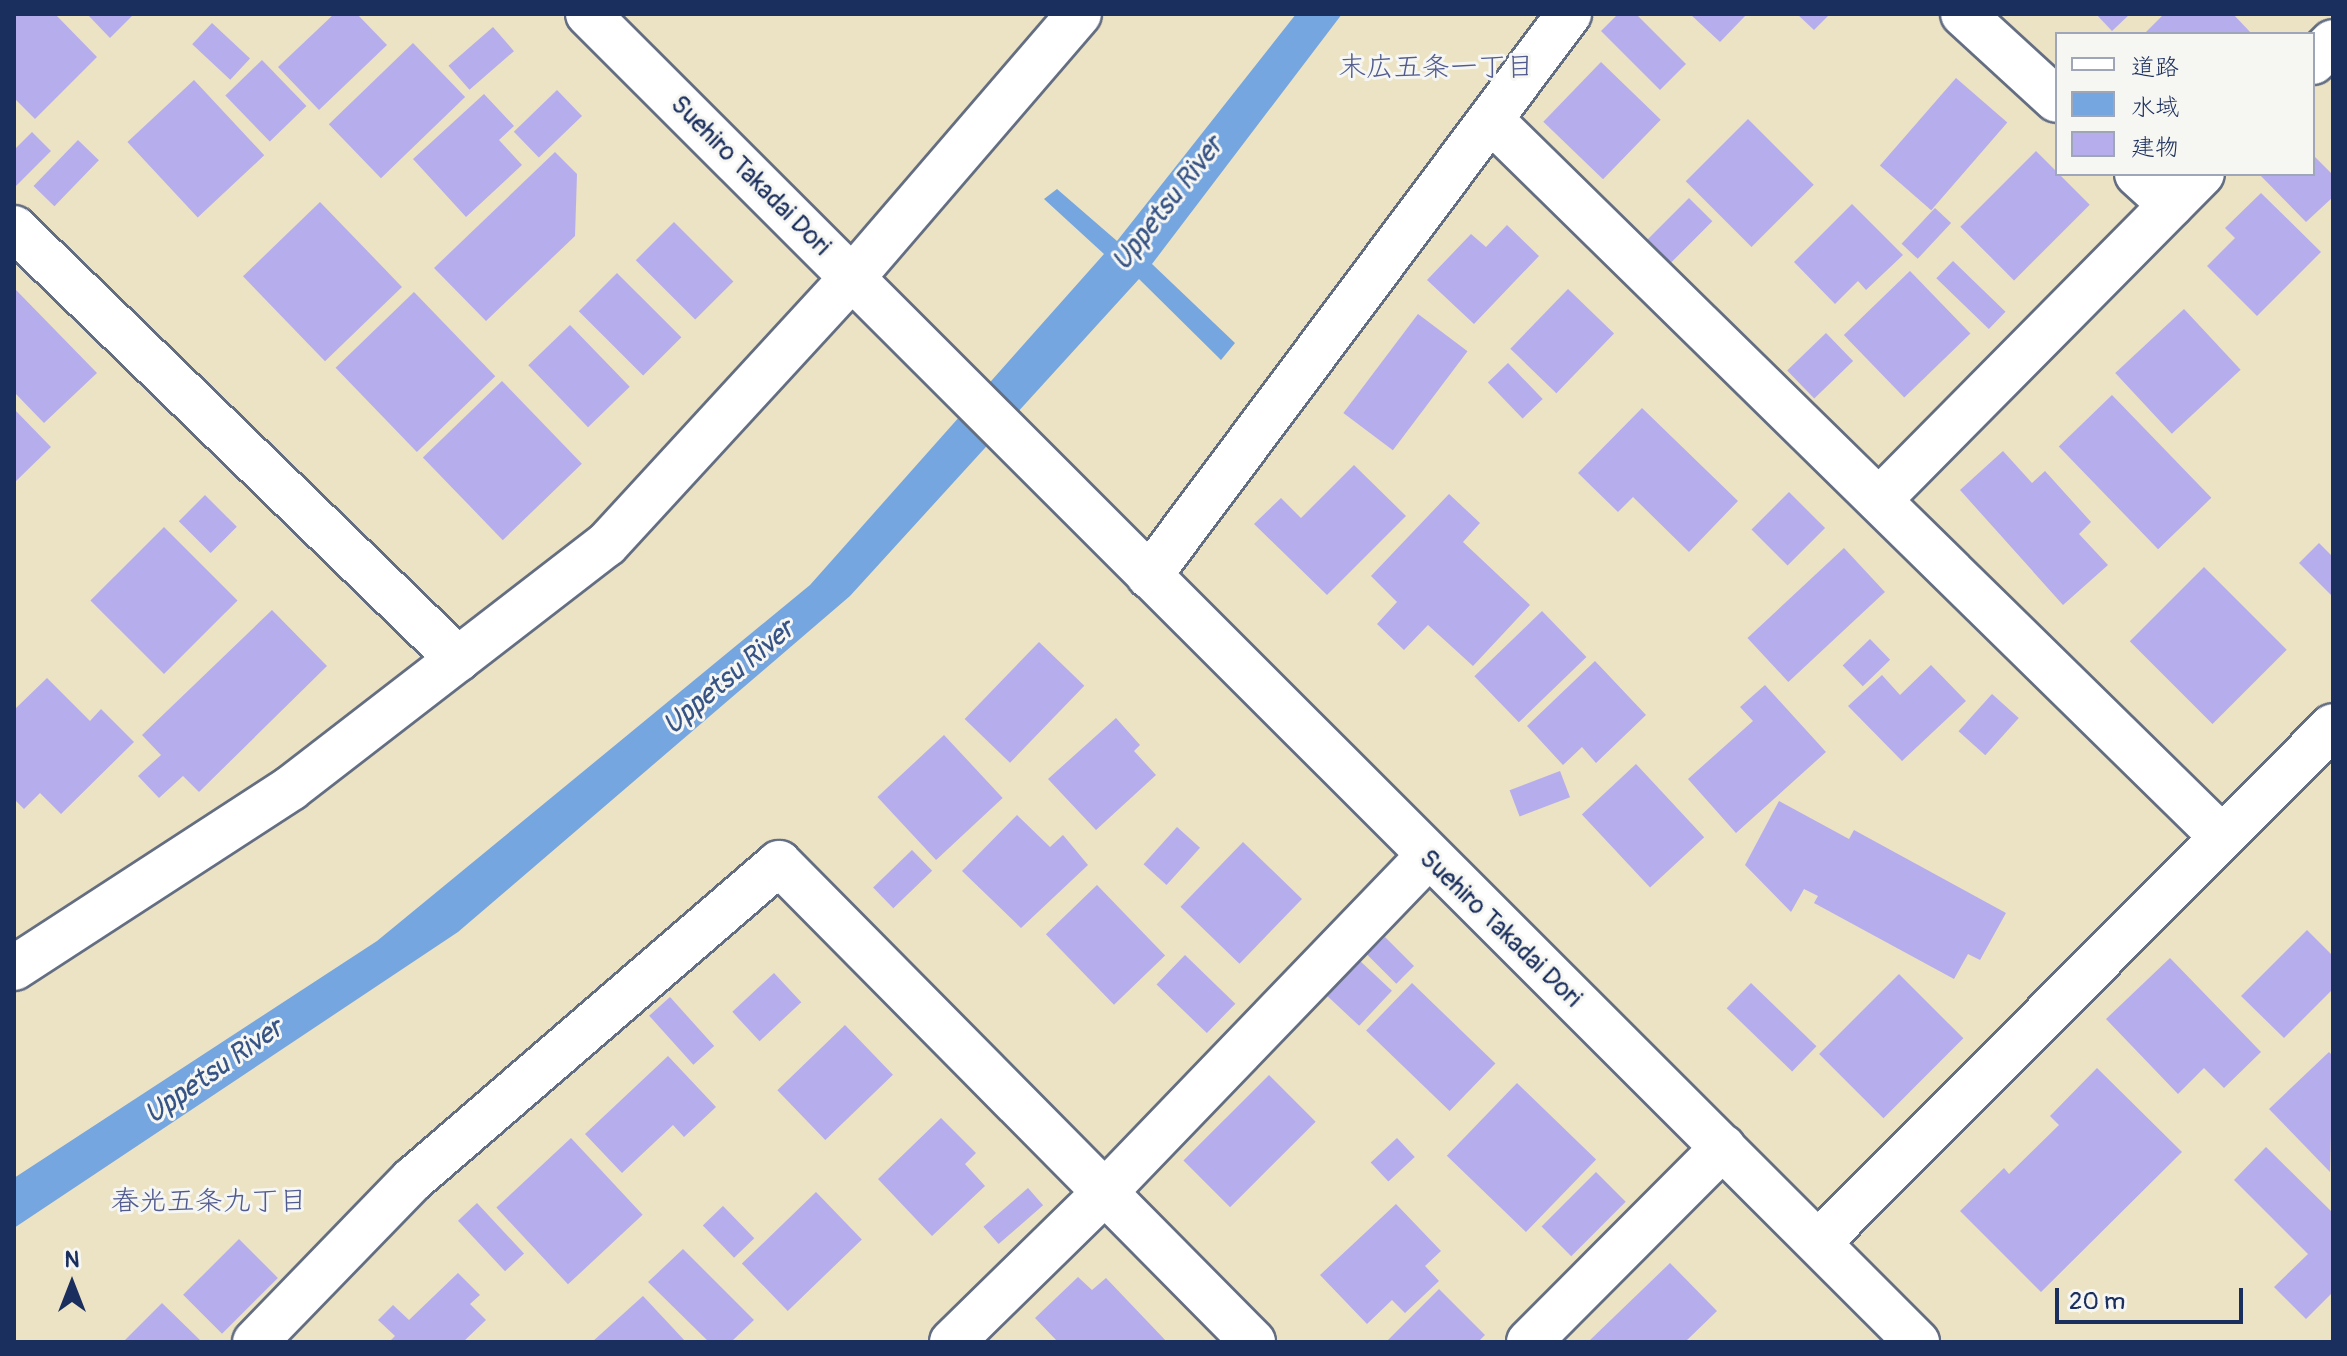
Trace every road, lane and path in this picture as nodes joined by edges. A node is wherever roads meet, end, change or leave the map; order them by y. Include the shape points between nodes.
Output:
1 (588, 14) edge
2 (1079, 14) edge
3 (1569, 14) edge
4 (1963, 14) edge
5 (2333, 42) edge
6 (2315, 60) edge
7 (2055, 98) edge
8 (1491, 120) junction
9 (2139, 176) edge
10 (2200, 176) edge
11 (2171, 205) junction
12 (14, 228) edge
13 (852, 278) junction
14 (1879, 500) junction
15 (1149, 576) junction
16 (458, 659) junction
17 (2333, 726) edge
18 (2221, 836) junction
19 (1427, 857) junction
20 (14, 968) edge
21 (1723, 1147) junction
22 (1103, 1194) junction
23 (1819, 1242) junction
24 (255, 1342) edge
25 (952, 1342) edge
26 (1253, 1342) edge
27 (1529, 1342) edge
28 (1917, 1342) edge

1 - 13 street, Suehiro Takadai Dori
2 - 13 street
3 - 8 street
4 - 7 street
5 - 6 street
8 - 14 street
8 - 15 street
9 - 11 street
10 - 11 street
11 - 14 street
12 - 16 street
13 - 15 street, Suehiro Takadai Dori
13 - 16 street via 607,544
14 - 18 street
15 - 19 street, Suehiro Takadai Dori
16 - 20 street via 291,788
17 - 18 street
18 - 23 street
19 - 21 street, Suehiro Takadai Dori
19 - 22 street
21 - 23 street, Suehiro Takadai Dori
21 - 27 street
22 - 24 street via 779,863 412,1180
22 - 25 street
22 - 26 street
23 - 28 street, Suehiro Takadai Dori

